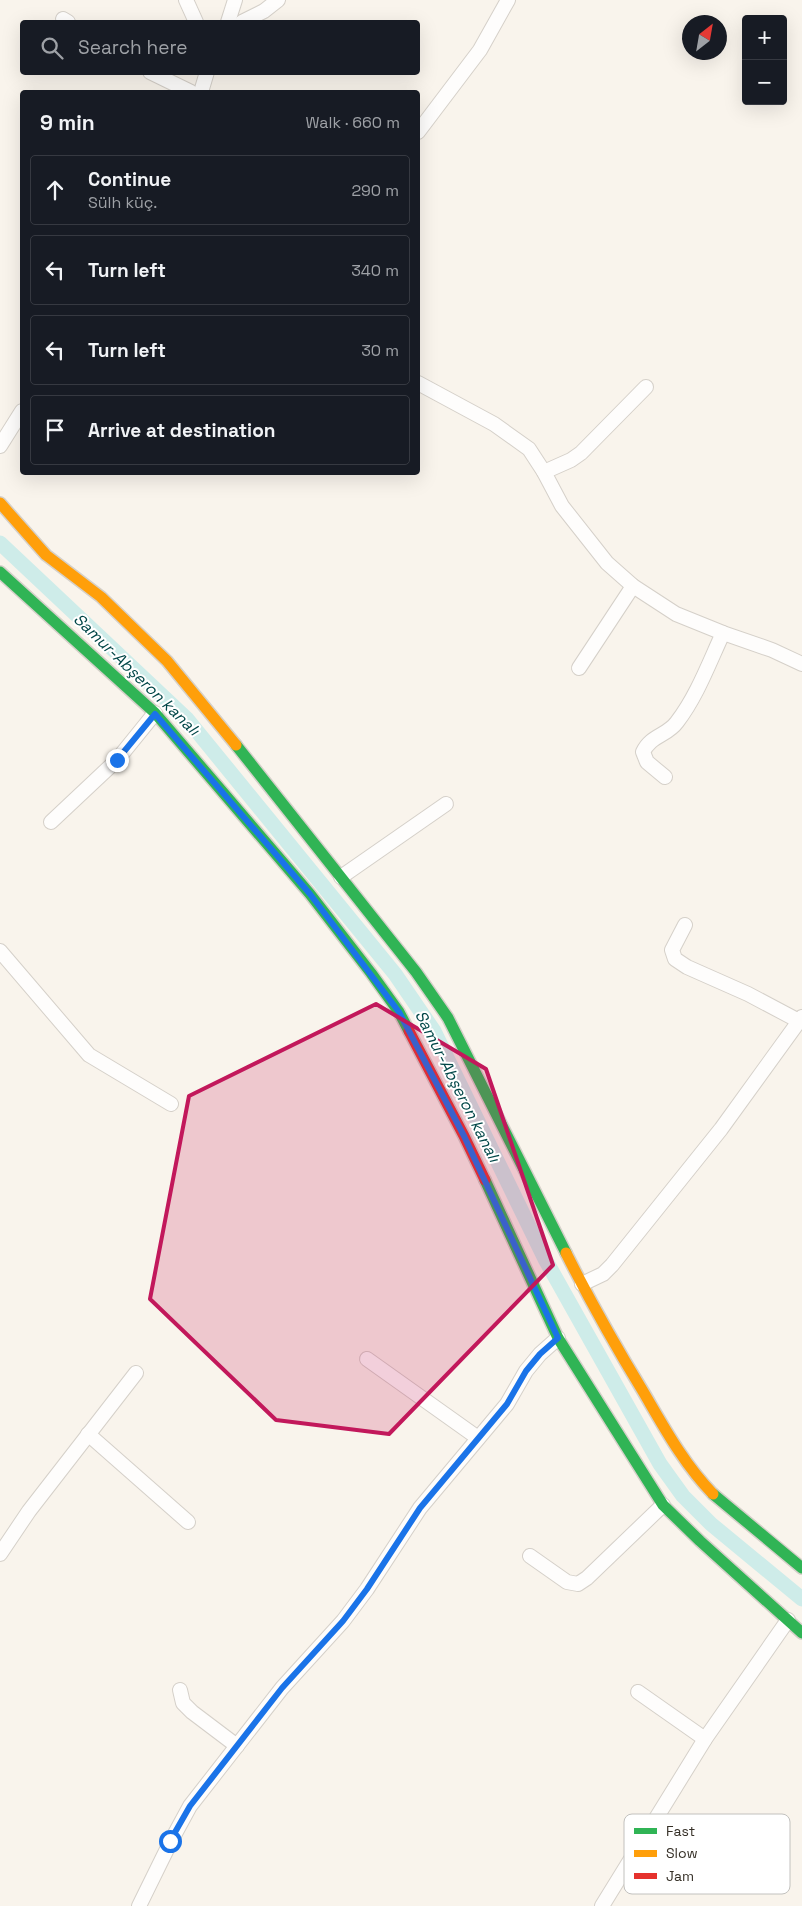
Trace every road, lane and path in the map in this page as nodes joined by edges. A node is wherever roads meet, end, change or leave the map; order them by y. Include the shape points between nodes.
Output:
1 (186, 0) edge
2 (235, 0) edge
3 (278, 0) edge
4 (508, 0) edge
5 (195, 20) edge
6 (229, 20) edge
7 (249, 20) edge
8 (156, 75) edge
9 (206, 75) edge
10 (187, 90) edge
11 (202, 90) edge
12 (420, 129) edge
13 (420, 384) edge
14 (646, 387) dead end
15 (20, 414) edge
16 (0, 446) edge
17 (544, 472) junction
18 (0, 503) edge
19 (0, 572) edge
20 (633, 586) junction
21 (723, 633) junction
22 (802, 664) edge
23 (579, 668) dead end
24 (155, 714) junction
25 (665, 778) dead end
26 (446, 804) dead end
27 (51, 822) dead end
28 (341, 877) junction
29 (685, 925) dead end
30 (0, 951) edge
31 (801, 1019) edge
32 (171, 1104) dead end
33 (582, 1284) junction
34 (558, 1338) junction
35 (367, 1359) dead end
36 (136, 1373) dead end
37 (88, 1434) junction
38 (478, 1438) junction
39 (664, 1505) junction
40 (188, 1522) dead end
41 (0, 1554) edge
42 (530, 1556) dead end
43 (802, 1568) edge
44 (788, 1620) junction
45 (802, 1633) edge
46 (180, 1690) dead end
47 (638, 1692) dead end
48 (705, 1739) junction
49 (237, 1746) junction
50 (659, 1814) edge
51 (624, 1870) edge
52 (139, 1906) edge
53 (602, 1906) edge

1 - 5 street
2 - 6 street
3 - 7 street
4 - 12 street via 480,50
8 - 10 street
9 - 11 street
13 - 17 street via 511,435 529,449
14 - 17 street via 581,453
15 - 16 street
17 - 20 street via 562,506 607,563
18 - 28 street via 30,540 102,597 190,686
19 - 24 street
20 - 21 street via 676,614
20 - 23 street
21 - 22 street
21 - 25 street via 690,703 676,724 647,743 643,752 648,762
24 - 27 street via 117,760
24 - 34 street via 310,894 399,1012 464,1136
26 - 28 street
28 - 33 street via 448,1018
29 - 31 street via 672,950 675,959
30 - 32 street via 89,1055
31 - 33 street via 721,1129 612,1265 603,1274
33 - 43 street via 672,1443 695,1475 717,1498
34 - 38 street via 526,1371 507,1404
34 - 39 street
35 - 38 street
36 - 37 street
37 - 40 street
37 - 41 street
38 - 49 street via 420,1508 343,1621 282,1688
39 - 42 street via 578,1584 567,1582
39 - 44 street
44 - 45 street
44 - 48 street
46 - 49 street via 183,1703 192,1712
47 - 48 street
48 - 50 street
49 - 52 street via 190,1806
51 - 53 street

